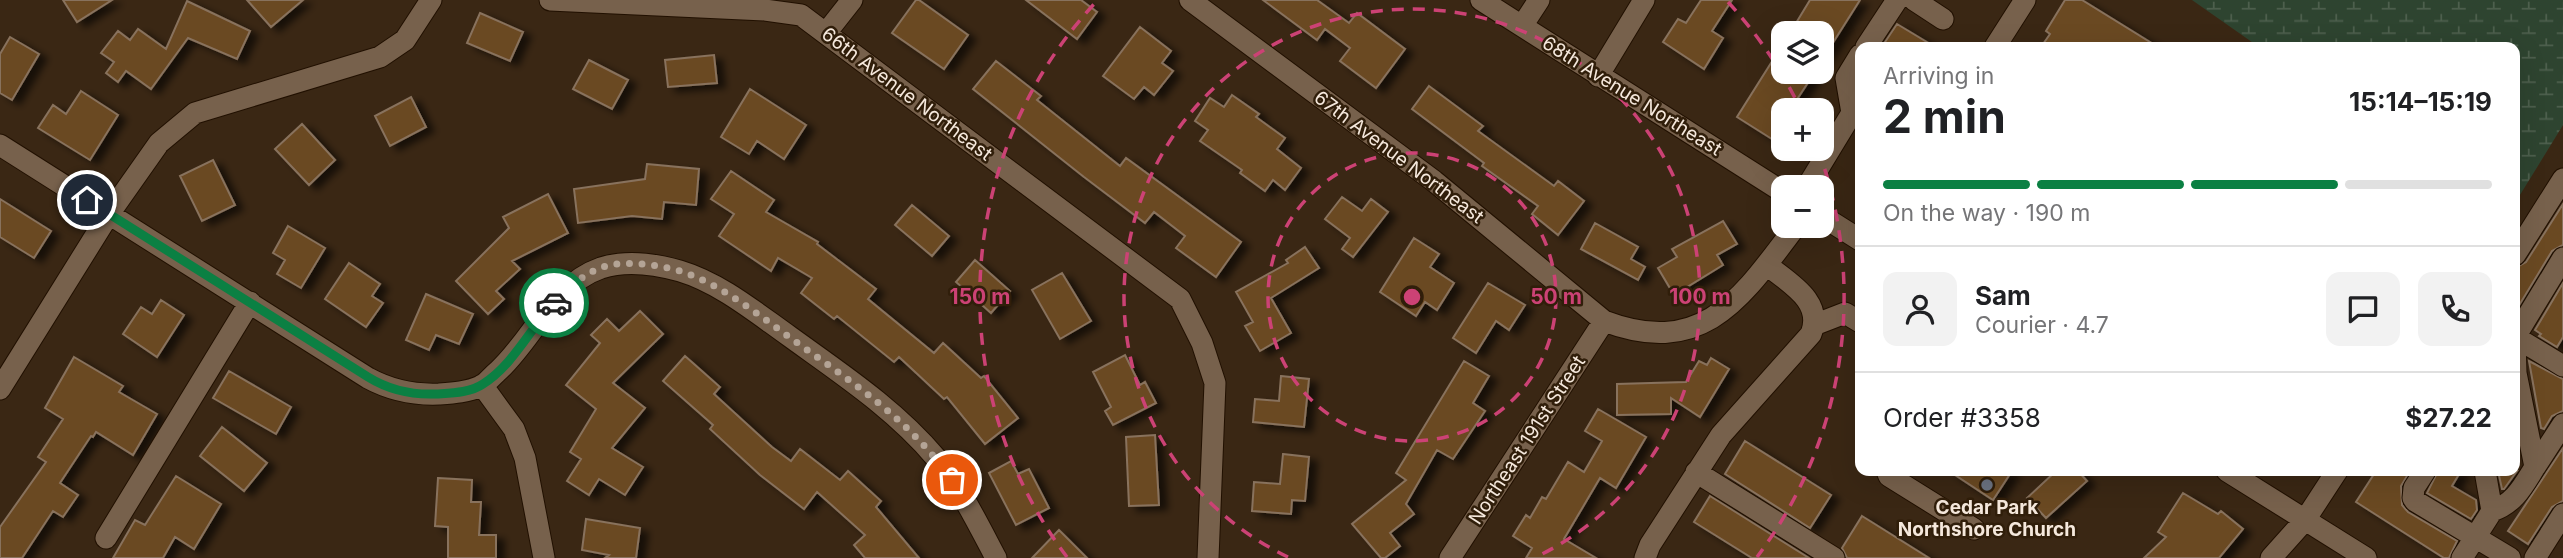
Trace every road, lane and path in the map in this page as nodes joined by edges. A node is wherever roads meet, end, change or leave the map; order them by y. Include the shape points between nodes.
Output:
1 (431, 0) edge
2 (550, 0) edge
3 (852, 0) edge
4 (1190, 0) edge
5 (1481, 0) edge
6 (1539, 0) edge
7 (1644, 0) edge
8 (1897, 0) edge
9 (1914, 0) edge
10 (2025, 0) edge
11 (1943, 19) dead end
12 (1522, 26) junction
13 (826, 33) junction
14 (1869, 42) edge
15 (1999, 42) edge
16 (1855, 63) edge
17 (1598, 76) junction
18 (0, 145) edge
19 (1814, 175) edge
20 (2563, 179) edge
21 (1771, 184) edge
22 (108, 214) junction
23 (1834, 224) edge
24 (1855, 237) edge
25 (1788, 238) edge
26 (2520, 247) edge
27 (2563, 258) edge
28 (1767, 265) junction
29 (250, 302) junction
30 (1855, 319) edge
31 (1604, 321) junction
32 (1814, 325) junction
33 (2520, 330) edge
34 (2520, 340) edge
35 (2560, 359) edge
36 (482, 385) junction
37 (0, 389) edge
38 (2520, 393) edge
39 (2563, 424) edge
40 (2535, 467) junction
41 (1696, 472) junction
42 (1889, 476) edge
43 (2235, 476) edge
44 (2334, 476) edge
45 (2422, 476) edge
46 (2486, 476) edge
47 (2492, 511) junction
48 (2563, 514) edge
49 (2305, 520) junction
50 (1974, 529) dead end
51 (2475, 537) junction
52 (106, 538) dead end
53 (544, 558) edge
54 (996, 558) edge
55 (1208, 558) edge
56 (1450, 558) edge
57 (1645, 558) edge
58 (1834, 558) edge
59 (2272, 558) edge
60 (2365, 558) edge
61 (2462, 558) edge
62 (2510, 558) edge
63 (2535, 558) edge

1 - 22 street via 405,40 380,57 195,113 159,143
2 - 13 street, 66th Avenue Northeast via 765,10 801,15
3 - 13 street
4 - 31 street, 67th Avenue Northeast via 1434,181
5 - 12 street, 68th Avenue Northeast
6 - 12 street
7 - 17 street
8 - 14 street
9 - 11 street
10 - 15 street
12 - 17 street, 68th Avenue Northeast
13 - 55 street, 66th Avenue Northeast via 1180,299 1215,383
16 - 19 street via 1846,78 1852,113
17 - 21 street, 68th Avenue Northeast
18 - 22 street
20 - 26 street
22 - 29 street
22 - 37 street
23 - 24 street
25 - 28 street
27 - 33 street
28 - 31 street via 1737,299 1691,330 1643,332
28 - 32 street via 1809,298
29 - 36 street via 380,385 424,394 458,393
29 - 52 street
30 - 32 street via 1845,313
31 - 56 street, Northeast 191st Street
32 - 41 street via 1805,342 1721,435
34 - 35 street
36 - 53 street via 514,429 525,458
36 - 54 street via 504,366 551,306 584,276 615,264 681,271 754,312 840,373 921,440 952,480
38 - 40 street
39 - 40 street
40 - 47 street via 2515,498
41 - 57 street
41 - 58 street
42 - 50 street
43 - 49 street
44 - 49 street
45 - 51 street via 2414,488 2415,501
46 - 47 street
47 - 51 street
48 - 63 street
49 - 59 street
49 - 60 street
51 - 61 street
51 - 62 street

